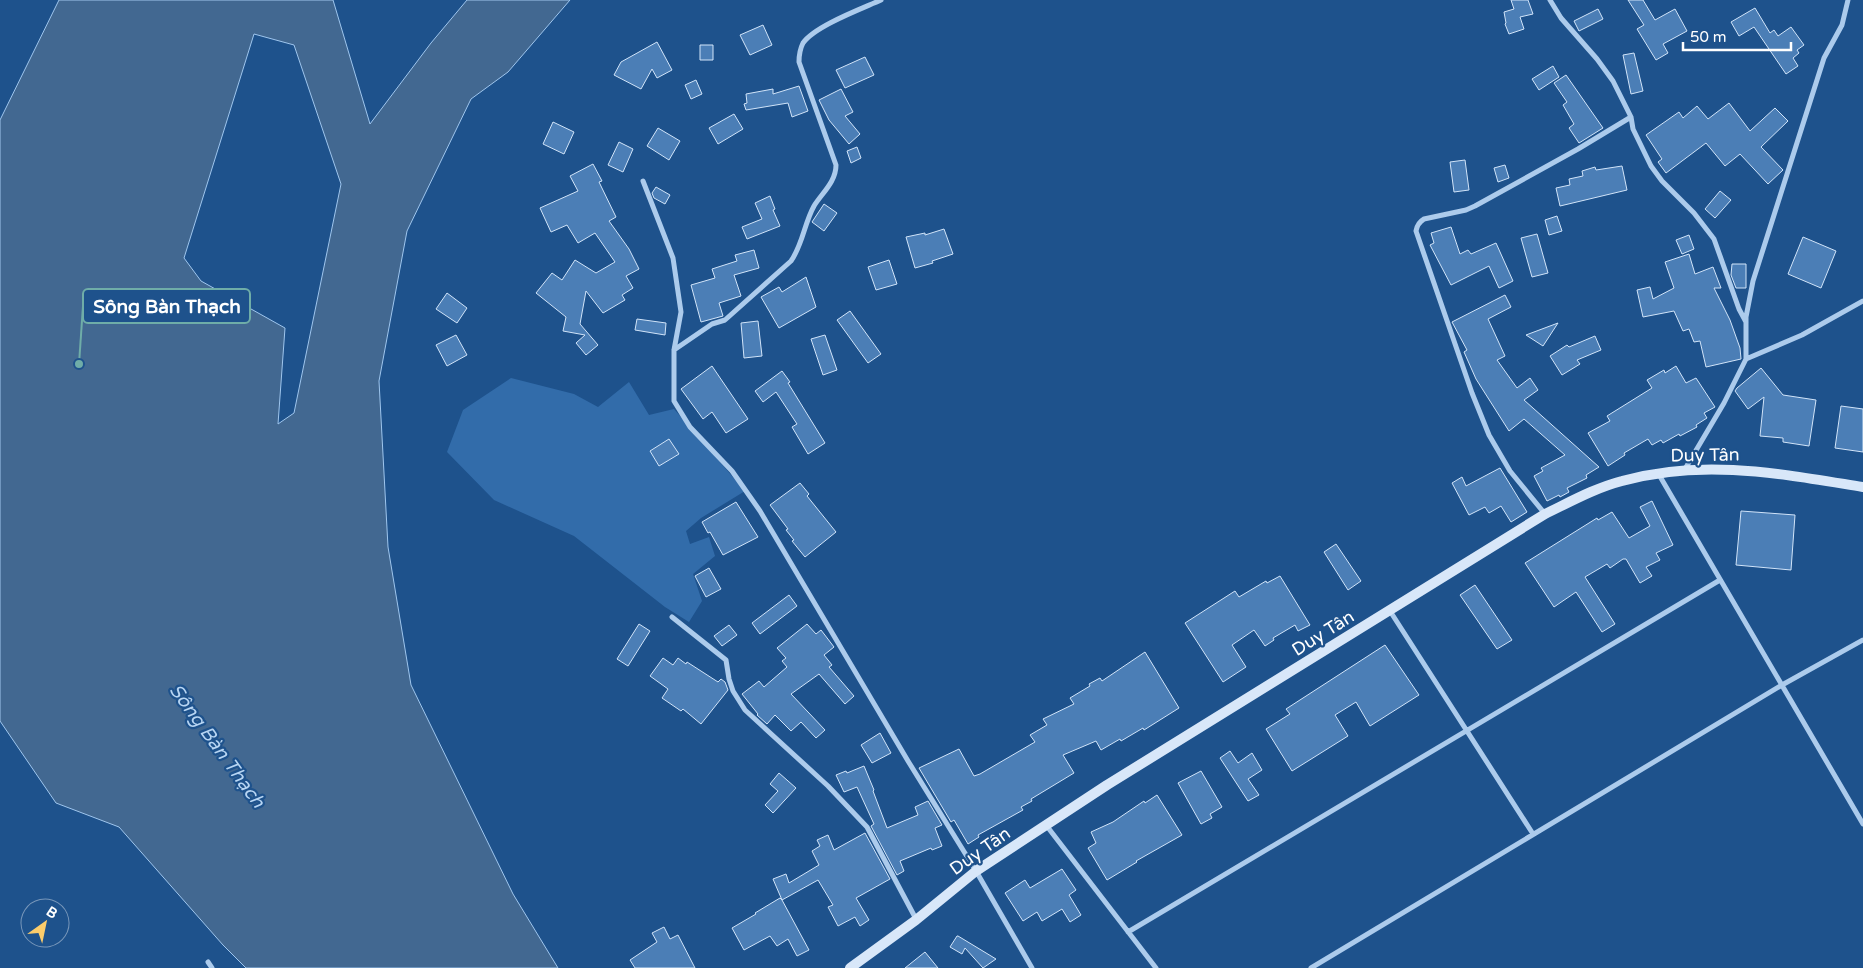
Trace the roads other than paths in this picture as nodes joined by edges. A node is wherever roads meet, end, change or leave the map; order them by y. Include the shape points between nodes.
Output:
1 (881, 0) edge
2 (1550, 0) edge
3 (1848, 0) edge
4 (1631, 117) junction
5 (643, 181) dead end
6 (1863, 300) edge
7 (1746, 322) junction
8 (674, 350) junction
9 (1746, 359) junction
10 (1685, 469) junction
11 (1658, 473) junction
12 (1863, 487) edge
13 (1546, 514) junction
14 (1720, 580) junction
15 (1390, 611) junction
16 (672, 617) dead end
17 (1863, 640) edge
18 (1782, 685) junction
19 (1466, 730) junction
20 (1863, 824) edge
21 (1046, 825) junction
22 (1533, 834) junction
23 (976, 872) junction
24 (916, 920) junction
25 (1128, 932) junction
26 (208, 962) dead end
27 (212, 968) edge
28 (850, 968) edge
29 (1032, 968) edge
30 (1156, 968) edge
31 (1311, 968) edge

1 - 8 street via 832,22 807,38 802,46 799,62 836,172 814,207 797,253 728,317
2 - 4 street via 1608,74
3 - 7 street via 1842,25 1824,58 1804,117 1753,281
4 - 7 street via 1633,129 1651,166 1714,239
4 - 13 street via 1475,206 1424,219 1416,226 1489,435 1510,471
5 - 8 street via 673,258 680,312
6 - 9 street via 1802,335
7 - 9 street
8 - 23 street via 674,402 690,427 732,471 760,511
9 - 10 street
10 - 11 street, Duy Tân
10 - 12 street, Duy Tân via 1756,471
11 - 13 street, Duy Tân via 1621,481
11 - 14 street
13 - 15 street, Duy Tân
14 - 18 street
14 - 19 street
15 - 19 street
15 - 21 street, Duy Tân
16 - 24 street via 726,660 733,691 745,710 828,786 867,827
17 - 18 street
18 - 20 street
18 - 22 street
19 - 22 street
19 - 25 street
21 - 23 street, Duy Tân
21 - 25 street
22 - 31 street
23 - 24 street, Duy Tân
23 - 29 street
24 - 28 street, Duy Tân
25 - 30 street
26 - 27 street

